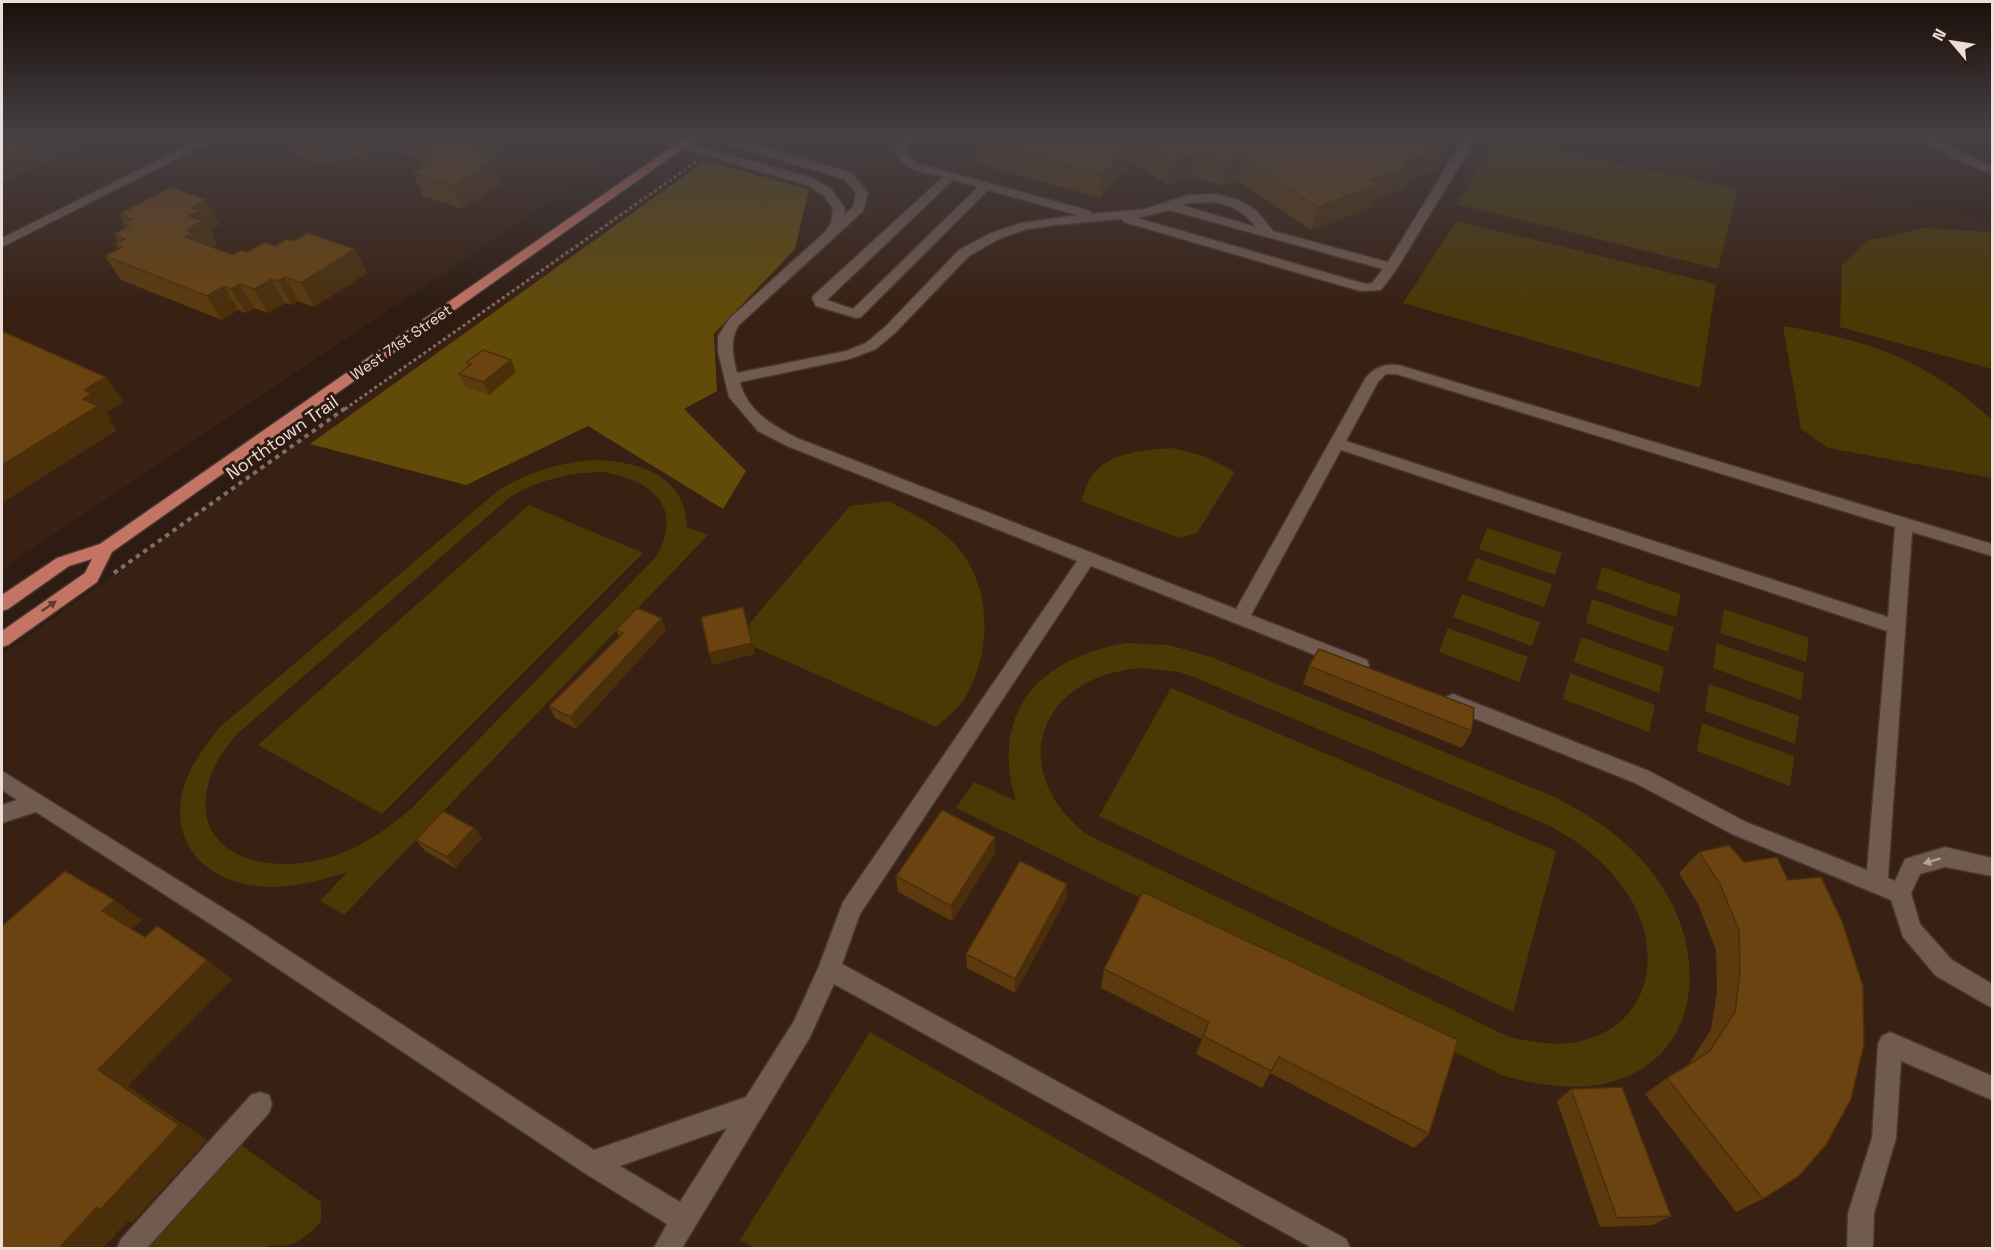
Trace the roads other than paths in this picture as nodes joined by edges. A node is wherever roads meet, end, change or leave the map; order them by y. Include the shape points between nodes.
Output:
1 (101, 193) edge
2 (613, 193) edge
3 (828, 193) edge
4 (862, 193) edge
5 (932, 193) edge
6 (979, 193) edge
7 (1012, 193) edge
8 (1436, 193) edge
9 (1029, 198) junction
10 (1169, 206) junction
11 (1120, 216) junction
12 (1100, 218) junction
13 (1025, 226) junction
14 (1269, 234) junction
15 (2, 243) edge
16 (818, 247) junction
17 (1391, 267) junction
18 (731, 380) junction
19 (1336, 443) junction
20 (1904, 523) junction
21 (106, 548) junction
22 (1992, 550) edge
23 (1088, 557) junction
24 (2, 604) edge
25 (1241, 617) junction
26 (1896, 627) junction
27 (2, 640) edge
28 (1382, 673) edge
29 (1436, 695) edge
30 (2, 780) edge
31 (37, 803) junction
32 (2, 813) edge
33 (1992, 867) edge
34 (1876, 883) junction
35 (1900, 893) junction
36 (829, 969) junction
37 (1992, 1000) edge
38 (1992, 1088) edge
39 (260, 1104) dead end
40 (755, 1106) junction
41 (592, 1163) junction
42 (685, 1220) junction
43 (130, 1248) edge
44 (667, 1248) edge
45 (1337, 1248) edge
46 (1860, 1248) edge

1 - 15 street
2 - 21 main road, West 71st Street
3 - 16 street via 839,208 837,224
4 - 16 street via 859,208
5 - 6 street via 819,298 821,303 856,314
7 - 9 street
8 - 17 street
9 - 12 street
9 - 13 street via 1037,206 1037,218
10 - 11 street
10 - 14 street
10 - 14 street via 1188,199 1226,200 1252,213
11 - 12 street
11 - 17 street via 1365,288 1376,287
12 - 13 street
13 - 18 street via 964,253 871,346 850,355
14 - 17 street
16 - 18 street via 734,322 725,336
18 - 23 street via 736,397 750,413 764,427 792,442
19 - 20 street via 1372,379 1382,370 1397,369
19 - 25 street
19 - 26 street
20 - 22 street
20 - 26 street
21 - 24 main road, West 71st Street via 63,562
27 -> 21 main road, West 71st Street via 91,577
23 - 25 street
23 - 36 street via 851,909
25 - 28 street
26 - 34 street
29 - 34 street via 1642,777 1739,828
30 - 31 street
31 - 32 street
31 - 41 street via 241,931
33 -> 35 street via 1945,856 1913,866
34 - 35 street
35 - 37 street via 1911,930 1944,968
36 - 40 street via 802,1029
36 - 45 street
38 - 46 street via 1890,1044 1884,1138 1862,1214
39 - 43 street
40 - 41 street
40 - 42 street
41 - 42 street
42 - 44 street

